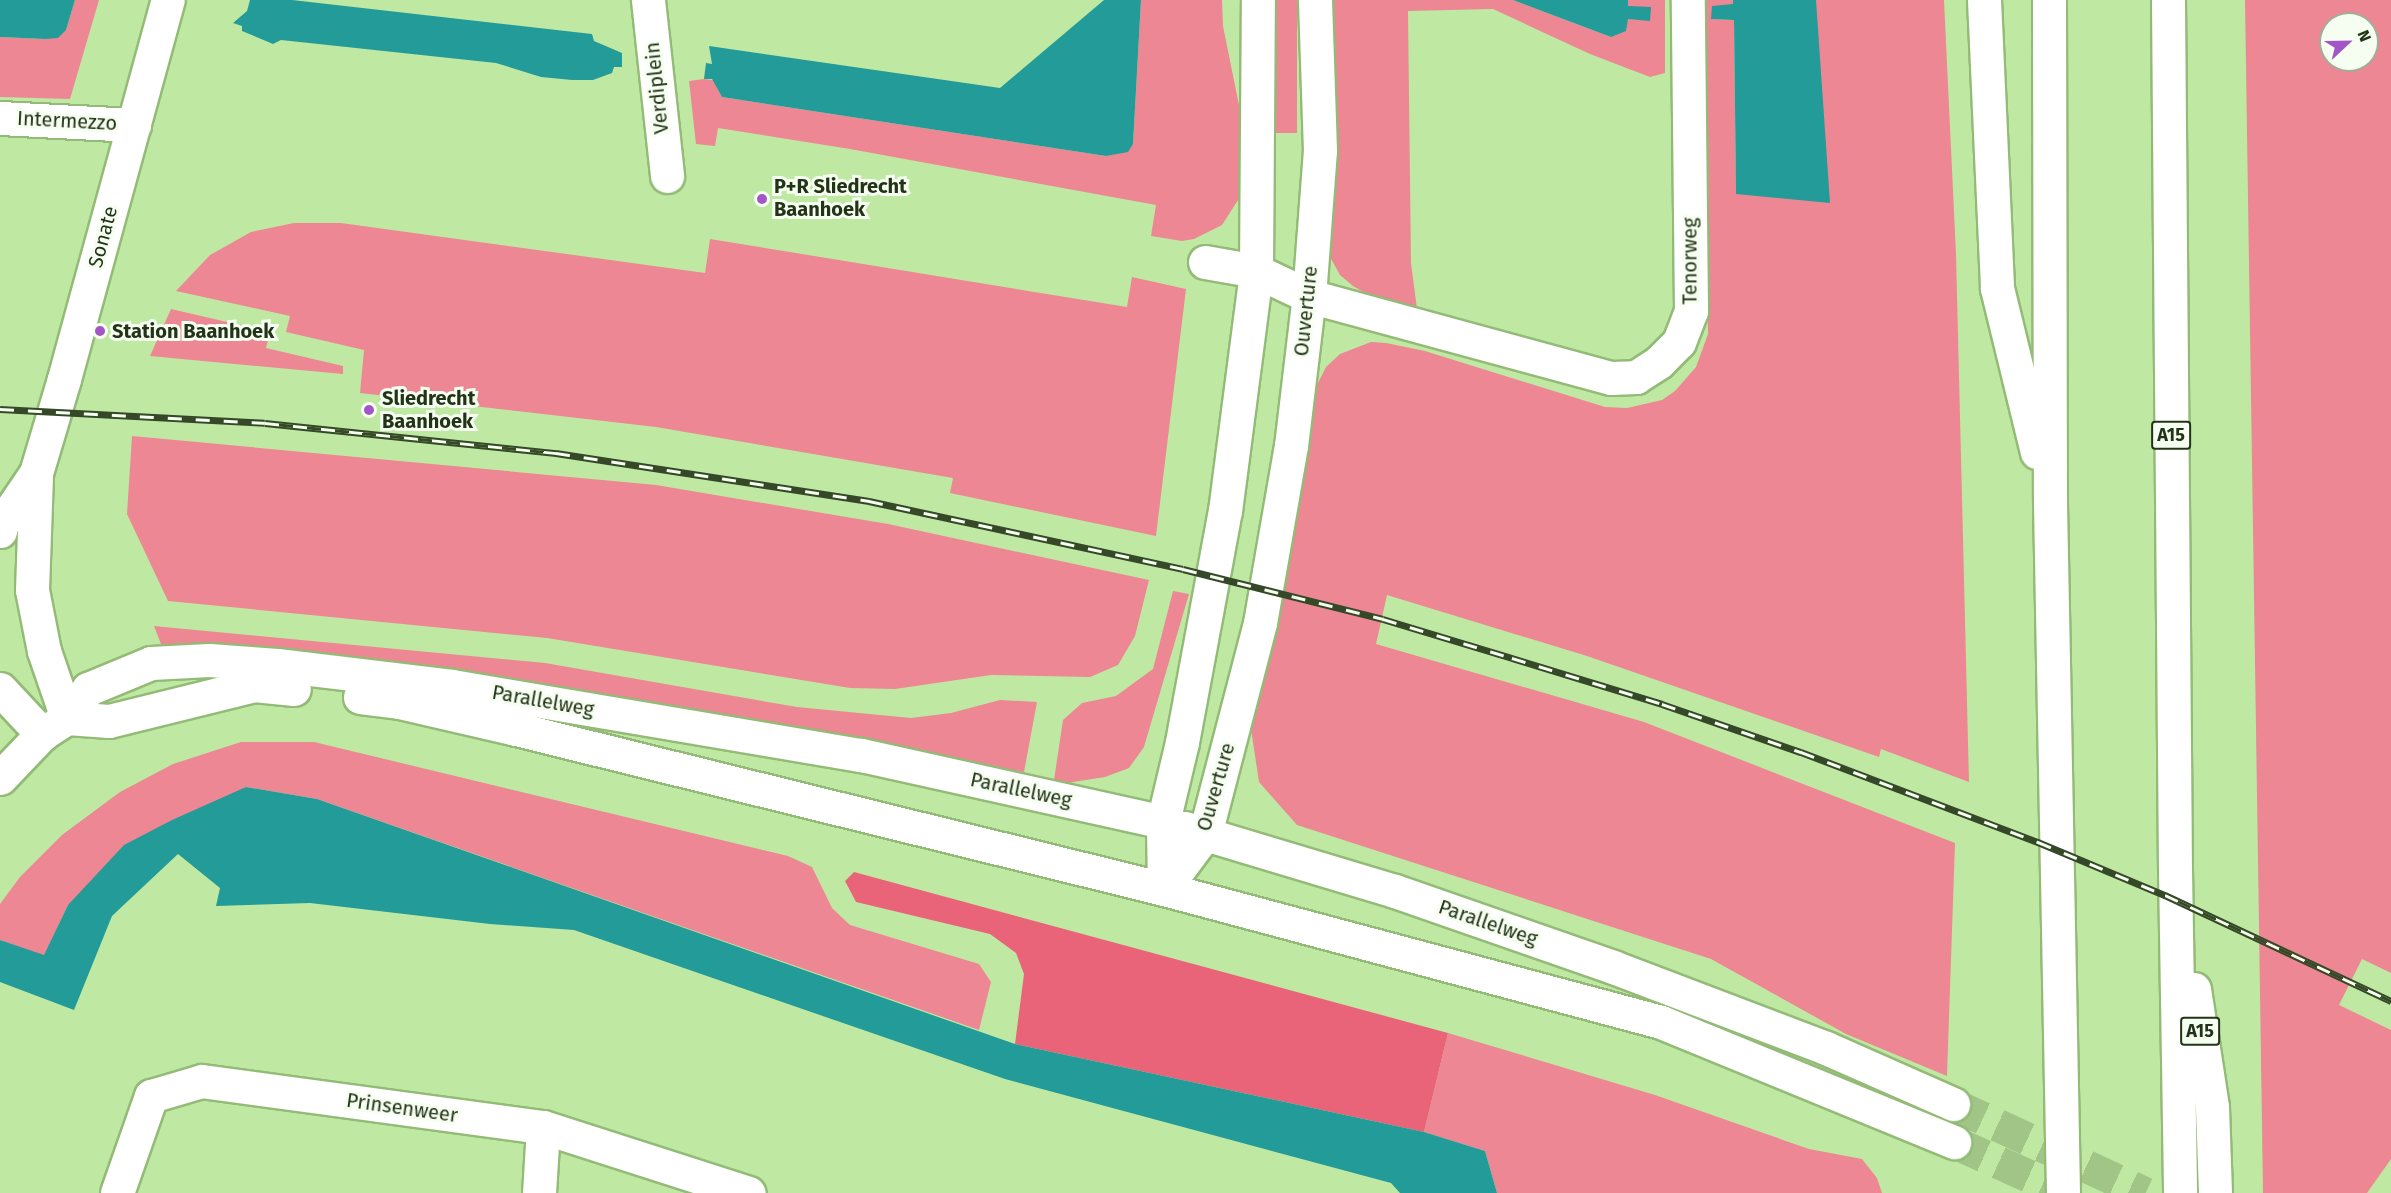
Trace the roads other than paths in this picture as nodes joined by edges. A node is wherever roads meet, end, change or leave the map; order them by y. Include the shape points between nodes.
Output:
1 (168, 0) edge
2 (648, 0) edge
3 (1258, 0) edge
4 (1316, 0) edge
5 (1688, 0) edge
6 (1984, 0) edge
7 (2049, 0) edge
8 (2168, 0) edge
9 (0, 118) edge
10 (134, 125) junction
11 (667, 176) dead end
12 (1204, 262) dead end
13 (1256, 271) junction
14 (1309, 296) junction
15 (36, 473) junction
16 (2050, 503) junction
17 (0, 531) edge
18 (0, 689) edge
19 (54, 726) junction
20 (0, 778) edge
21 (1163, 822) junction
22 (1205, 834) junction
23 (2175, 869) junction
24 (1164, 889) junction
25 (1953, 1104) tunnel mouth
26 (543, 1127) junction
27 (1954, 1142) tunnel mouth
28 (117, 1193) edge
29 (539, 1193) edge
30 (749, 1193) edge
31 (2063, 1193) edge
32 (2180, 1193) edge
33 (2215, 1193) edge

1 - 10 main road, Sonate
2 - 11 main road, Verdiplein
3 - 13 main road, Ouverture
4 - 14 main road, Ouverture via 1320,151
5 - 14 main road, Tenorweg via 1691,311 1679,342 1659,362 1636,377 1611,378
6 - 16 main road via 1996,288
7 - 16 main road
8 - 23 main road, A15
9 - 10 main road, Intermezzo
10 - 15 main road, Sonate
12 - 13 main road
13 - 14 main road, Tenorweg
13 - 21 main road, Ouverture via 1226,511
14 - 22 main road, Ouverture via 1292,446 1260,623
15 - 17 main road, Sonate
15 - 19 main road, Sonate via 32,590
16 - 31 main road
18 - 19 main road
19 - 20 main road
19 - 21 main road, Parallelweg via 88,689 151,663 209,660 277,665 452,686 849,753
19 - 24 main road, Parallelweg via 109,721 254,685 399,702
21 - 22 main road, Parallelweg
21 - 24 main road, Ouverture
22 - 24 main road, Ouverture
22 - 25 main road, Parallelweg via 1395,891 1613,967 1826,1048
23 - 32 main road, A15
23 - 33 main road, A15 via 2212,1107
24 - 27 main road, Parallelweg via 1661,1022
26 - 28 main road, Prinsenweer via 202,1081 151,1096
26 - 29 main road
26 - 30 main road, Prinsenweer

